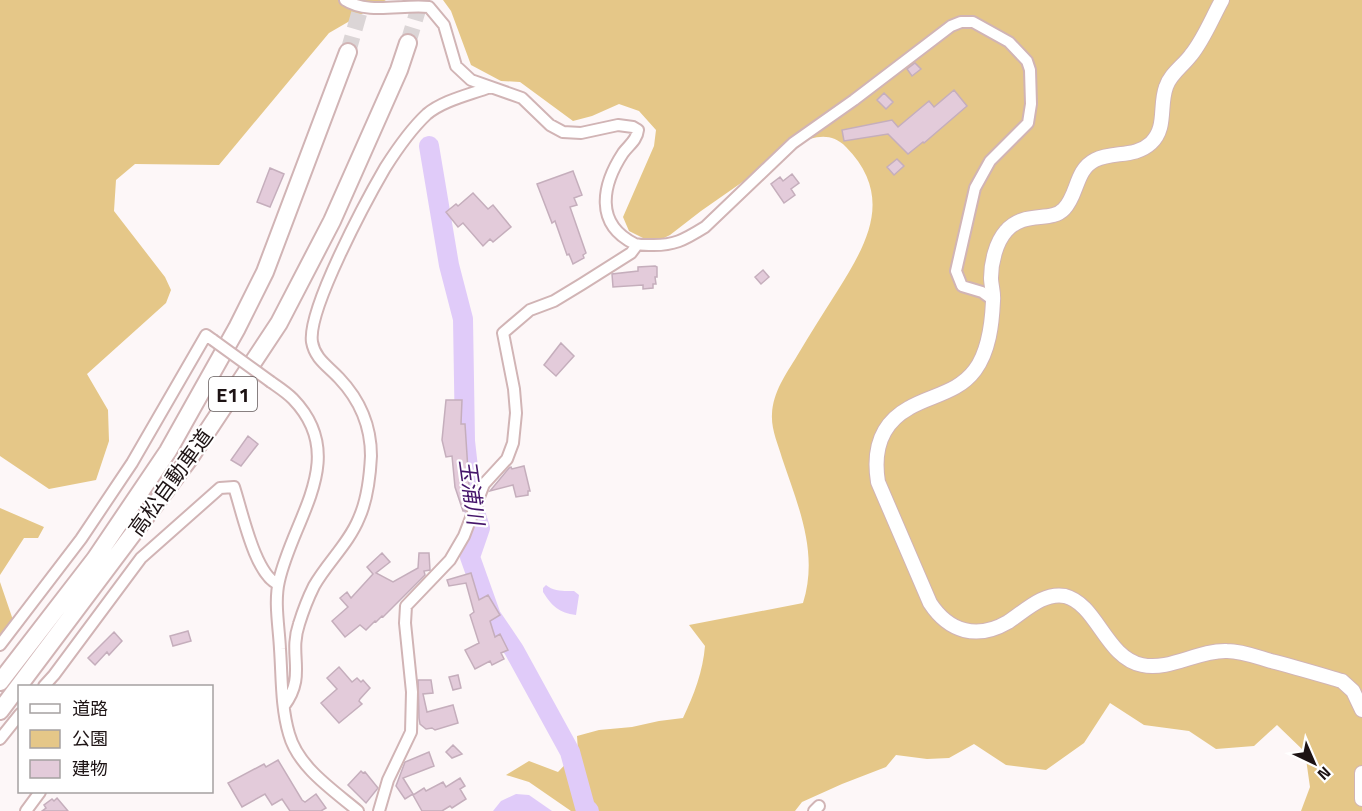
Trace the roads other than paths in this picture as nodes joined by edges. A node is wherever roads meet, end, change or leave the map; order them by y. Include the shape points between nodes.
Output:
1 (345, 0) edge
2 (1222, 0) edge
3 (408, 43) tunnel mouth
4 (348, 52) tunnel mouth
5 (490, 87) junction
6 (637, 245) junction
7 (993, 300) junction
8 (278, 584) junction
9 (0, 645) edge
10 (0, 682) edge
11 (20, 685) edge
12 (46, 685) edge
13 (18, 687) edge
14 (284, 706) junction
15 (1362, 710) edge
16 (0, 711) edge
17 (18, 716) edge
18 (0, 739) edge
19 (1362, 773) edge
20 (39, 793) edge
21 (1362, 799) edge
22 (26, 811) edge
23 (358, 811) edge
24 (378, 811) edge

1 - 5 street via 368,7 429,7 444,25 456,66 471,80
2 - 7 main road via 1200,42 1165,88 1160,131 1152,143 1138,151 1092,161 1078,178 1064,210 1055,215 1029,217 1006,231 993,259
3 - 11 highway, 高松自動車道 / E11 via 332,221 279,323 189,459
4 - 10 highway, 高松自動車道 / E11 via 265,272 237,328 168,451 108,540
5 - 6 street via 522,98 563,132 581,133 618,125 638,130 611,176 605,199 614,230
5 - 14 street via 428,113 409,134 385,168 336,263 312,324 317,357 340,379 368,428 369,486 359,519 314,586 301,618 295,636 297,675 293,693
6 - 7 street via 668,245 693,235 793,142 951,26 973,22 1009,42 1030,70 1028,123 990,161 975,188 956,271 962,285
6 - 24 street via 631,253 582,284 530,310 503,333 514,389 513,443 507,459 484,484 450,560 406,606 411,732
7 - 15 main road via 986,349 971,375 958,386 909,407 884,432 877,448 878,482 938,616 959,629 981,631 1007,622 1050,596 1066,596 1079,604 1111,645 1140,665 1157,667 1208,652 1245,653 1342,681 1353,691
8 - 9 street, bridge via 318,473 317,444 307,418 292,398 210,338 81,539
8 - 12 street via 270,581 260,565 234,487 220,488 141,558
8 - 14 street
13 - 16 highway, 高松自動車道 / E11
14 - 23 street via 289,736 306,765
17 - 18 street
19 - 21 main road
20 - 22 street

